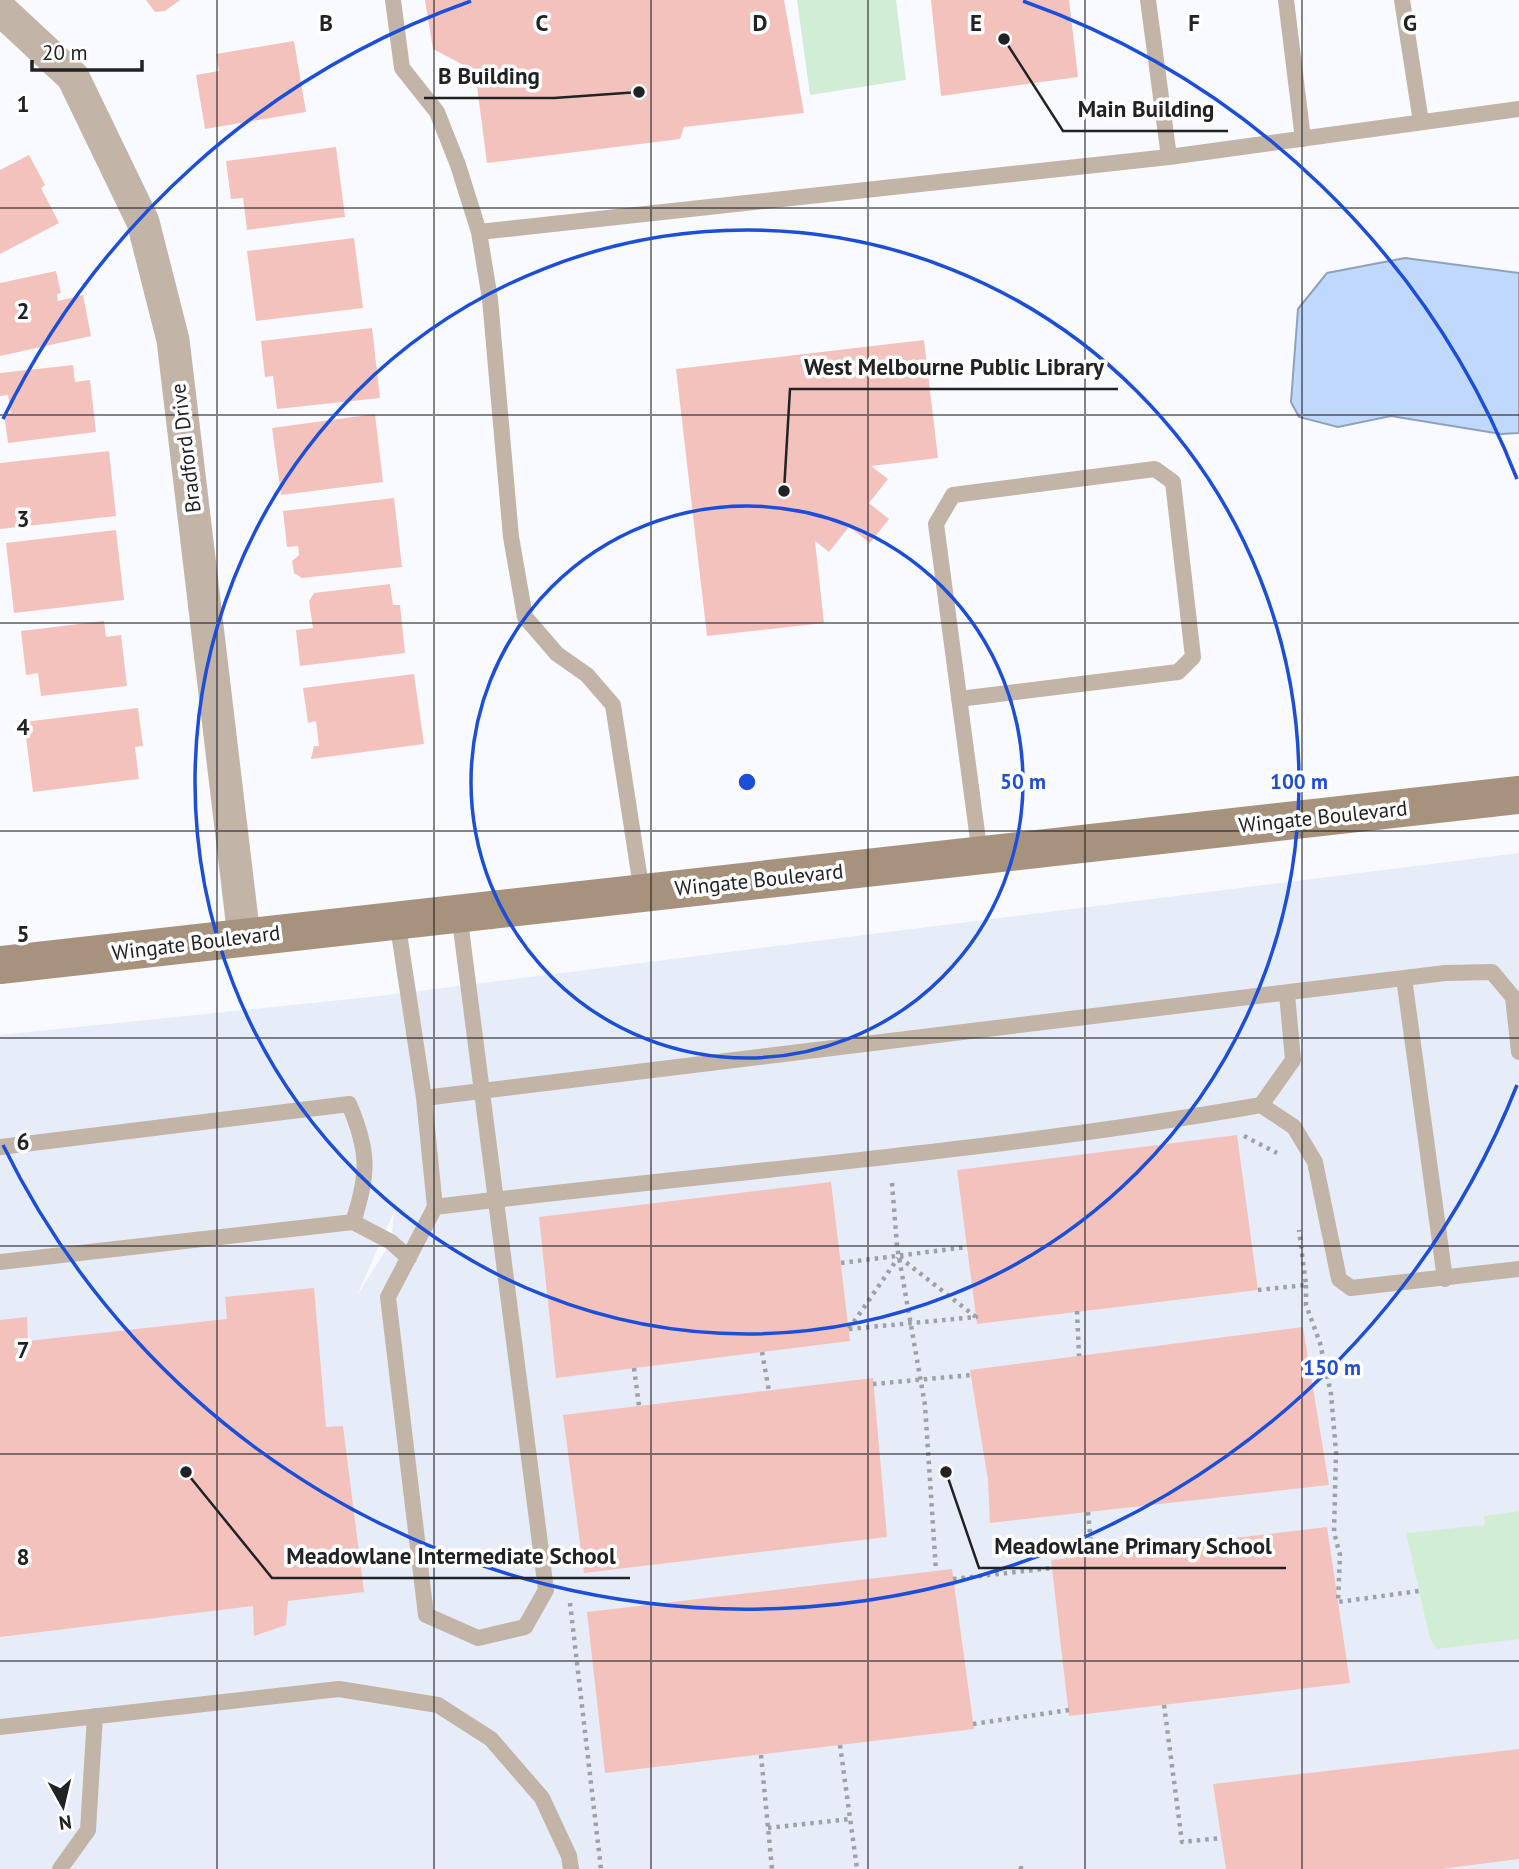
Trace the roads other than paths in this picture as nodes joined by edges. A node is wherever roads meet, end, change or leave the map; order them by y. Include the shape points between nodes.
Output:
1 (393, 0) edge
2 (1148, 0) edge
3 (1286, 0) edge
4 (1402, 0) edge
5 (0, 9) edge
6 (1519, 109) edge
7 (1420, 122) junction
8 (1303, 139) junction
9 (1169, 157) junction
10 (479, 232) junction
11 (959, 699) junction
12 (1519, 795) edge
13 (980, 855) junction
14 (642, 893) junction
15 (459, 913) junction
16 (397, 920) junction
17 (244, 937) junction
18 (0, 965) edge
19 (1405, 978) junction
20 (1287, 994) junction
21 (1519, 1052) edge
22 (482, 1091) junction
23 (424, 1098) junction
24 (1261, 1105) junction
25 (0, 1147) edge
26 (495, 1198) junction
27 (435, 1207) junction
28 (353, 1222) junction
29 (409, 1258) junction
30 (0, 1262) edge
31 (1519, 1269) edge
32 (1445, 1279) junction
33 (95, 1716) junction
34 (0, 1727) edge
35 (60, 1869) edge
36 (571, 1869) edge

1 - 10 lane via 402,68 437,112
2 - 9 lane
3 - 8 lane
4 - 7 lane
5 - 17 street, Bradford Drive via 73,77 143,222 173,340
6 - 7 lane
7 - 8 lane
8 - 9 lane
9 - 10 lane
10 - 14 lane via 490,299 511,537 525,617 557,654 587,675 613,705
11 - 11 lane via 936,524 953,495 1155,469 1173,482 1193,657 1178,672
11 - 13 lane
12 - 13 street, Wingate Boulevard
13 - 14 street, Wingate Boulevard
14 - 15 street, Wingate Boulevard
15 - 16 street, Wingate Boulevard
15 - 22 lane
16 - 17 street, Wingate Boulevard
16 - 23 lane
17 - 18 street, Wingate Boulevard
19 - 20 lane
19 - 21 lane via 1492,972 1513,997
19 - 32 lane
20 - 22 lane
20 - 24 lane via 1293,1060
22 - 23 lane
22 - 26 lane
23 - 27 lane
24 - 26 lane via 889,1158
24 - 32 lane via 1294,1126 1315,1162 1339,1279 1351,1288
25 - 28 lane via 349,1104 362,1135 365,1185
26 - 27 lane
26 - 29 lane via 546,1590 525,1627 478,1638 426,1615 388,1297
27 - 29 lane
28 - 29 lane via 391,1242
28 - 30 lane
31 - 32 lane
33 - 34 lane
33 - 35 lane via 88,1830
33 - 36 lane via 339,1689 438,1705 491,1739 542,1798

